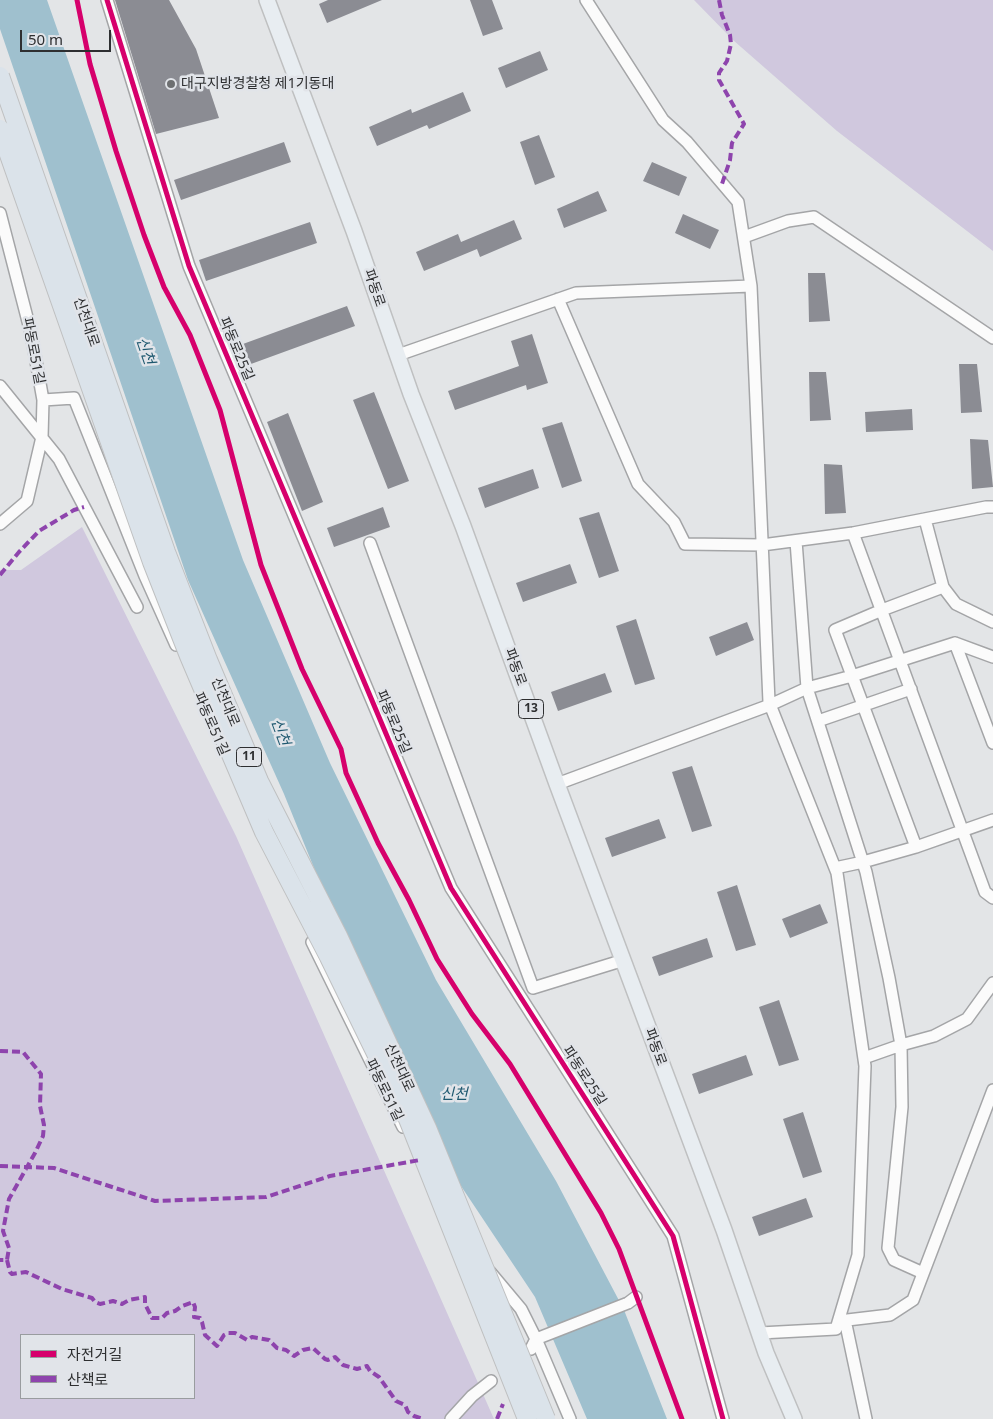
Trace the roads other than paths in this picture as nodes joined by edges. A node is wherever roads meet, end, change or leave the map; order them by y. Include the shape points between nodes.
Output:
1 (107, 0) edge
2 (267, 0) edge
3 (586, 0) edge
4 (0, 76) edge
5 (0, 129) edge
6 (0, 213) edge
7 (744, 237) junction
8 (751, 286) junction
9 (558, 299) junction
10 (993, 338) edge
11 (398, 355) junction
12 (0, 386) edge
13 (43, 400) junction
14 (42, 437) junction
15 (993, 507) edge
16 (925, 519) junction
17 (0, 524) edge
18 (854, 534) junction
19 (796, 541) junction
20 (370, 543) dead end
21 (762, 545) junction
22 (943, 587) junction
23 (137, 607) dead end
24 (882, 610) junction
25 (993, 622) edge
26 (954, 643) junction
27 (993, 658) edge
28 (900, 660) junction
29 (852, 676) junction
30 (807, 688) junction
31 (911, 690) junction
32 (770, 705) junction
33 (863, 705) junction
34 (818, 722) junction
35 (993, 743) edge
36 (557, 784) junction
37 (993, 820) edge
38 (963, 831) junction
39 (916, 847) junction
40 (863, 862) junction
41 (835, 868) junction
42 (993, 898) edge
43 (624, 960) junction
44 (993, 984) edge
45 (533, 988) junction
46 (518, 993) junction
47 (901, 1045) junction
48 (864, 1058) junction
49 (993, 1090) edge
50 (923, 1273) junction
51 (632, 1300) dead end
52 (842, 1320) junction
53 (760, 1333) junction
54 (537, 1341) junction
55 (491, 1381) dead end
56 (451, 1419) edge
57 (527, 1419) edge
58 (546, 1419) edge
59 (570, 1419) edge
60 (723, 1419) edge
61 (794, 1419) edge
62 (866, 1419) edge

1 - 46 street, 파동로25길 via 189,266 451,888
2 - 11 main road, 파동로 / 13
3 - 7 street via 663,120 687,142 738,202
4 - 58 highway, 신천대로 / 11, bridge via 166,552 208,660 259,781 338,936 428,1128
5 - 57 highway, 신천대로 / 11, bridge via 188,656 264,832 408,1119
6 - 13 street, 파동로51길 via 31,333
7 - 8 street
7 - 10 street via 788,220 814,217
8 - 9 street via 576,293
8 - 21 street
9 - 11 street
9 - 21 street via 638,484 674,522 686,544
11 - 36 main road, 파동로 / 13
12 - 14 street
13 - 14 street
13 - 54 street, 파동로51길 via 74,398 145,576 264,844 420,1160 435,1204 521,1309
14 - 17 street via 28,501
14 - 23 street via 59,459
15 - 16 street
16 - 18 street
16 - 22 street
18 - 19 street
18 - 24 street
19 - 21 street
19 - 30 street
20 - 45 street
21 - 32 street
22 - 24 street
22 - 25 street via 956,604
24 - 28 street
24 - 29 street via 835,630
26 - 27 street
26 - 28 street
26 - 35 street
28 - 29 street
28 - 31 street
29 - 30 street
29 - 33 street
30 - 32 street
30 - 34 street
31 - 33 street
31 - 38 street
32 - 36 street
32 - 41 street
33 - 34 street
33 - 39 street
34 - 40 street
36 - 43 main road, 파동로 / 13
37 - 38 street
38 - 39 street
38 - 42 street via 985,892
39 - 40 street
40 - 41 street
40 - 47 street
41 - 48 street
43 - 45 street
43 - 53 main road, 파동로 / 13
44 - 47 street via 967,1019 934,1036
45 - 46 street
46 - 60 street, 파동로25길 via 673,1236
47 - 48 street
47 - 50 street via 902,1107 888,1248 894,1260
48 - 52 street via 858,1255
49 - 50 street
50 - 52 street via 913,1300 890,1315
51 - 54 street
52 - 53 street via 836,1329
52 - 62 street
53 - 61 main road, 파동로 / 13
54 - 59 street
55 - 56 street

